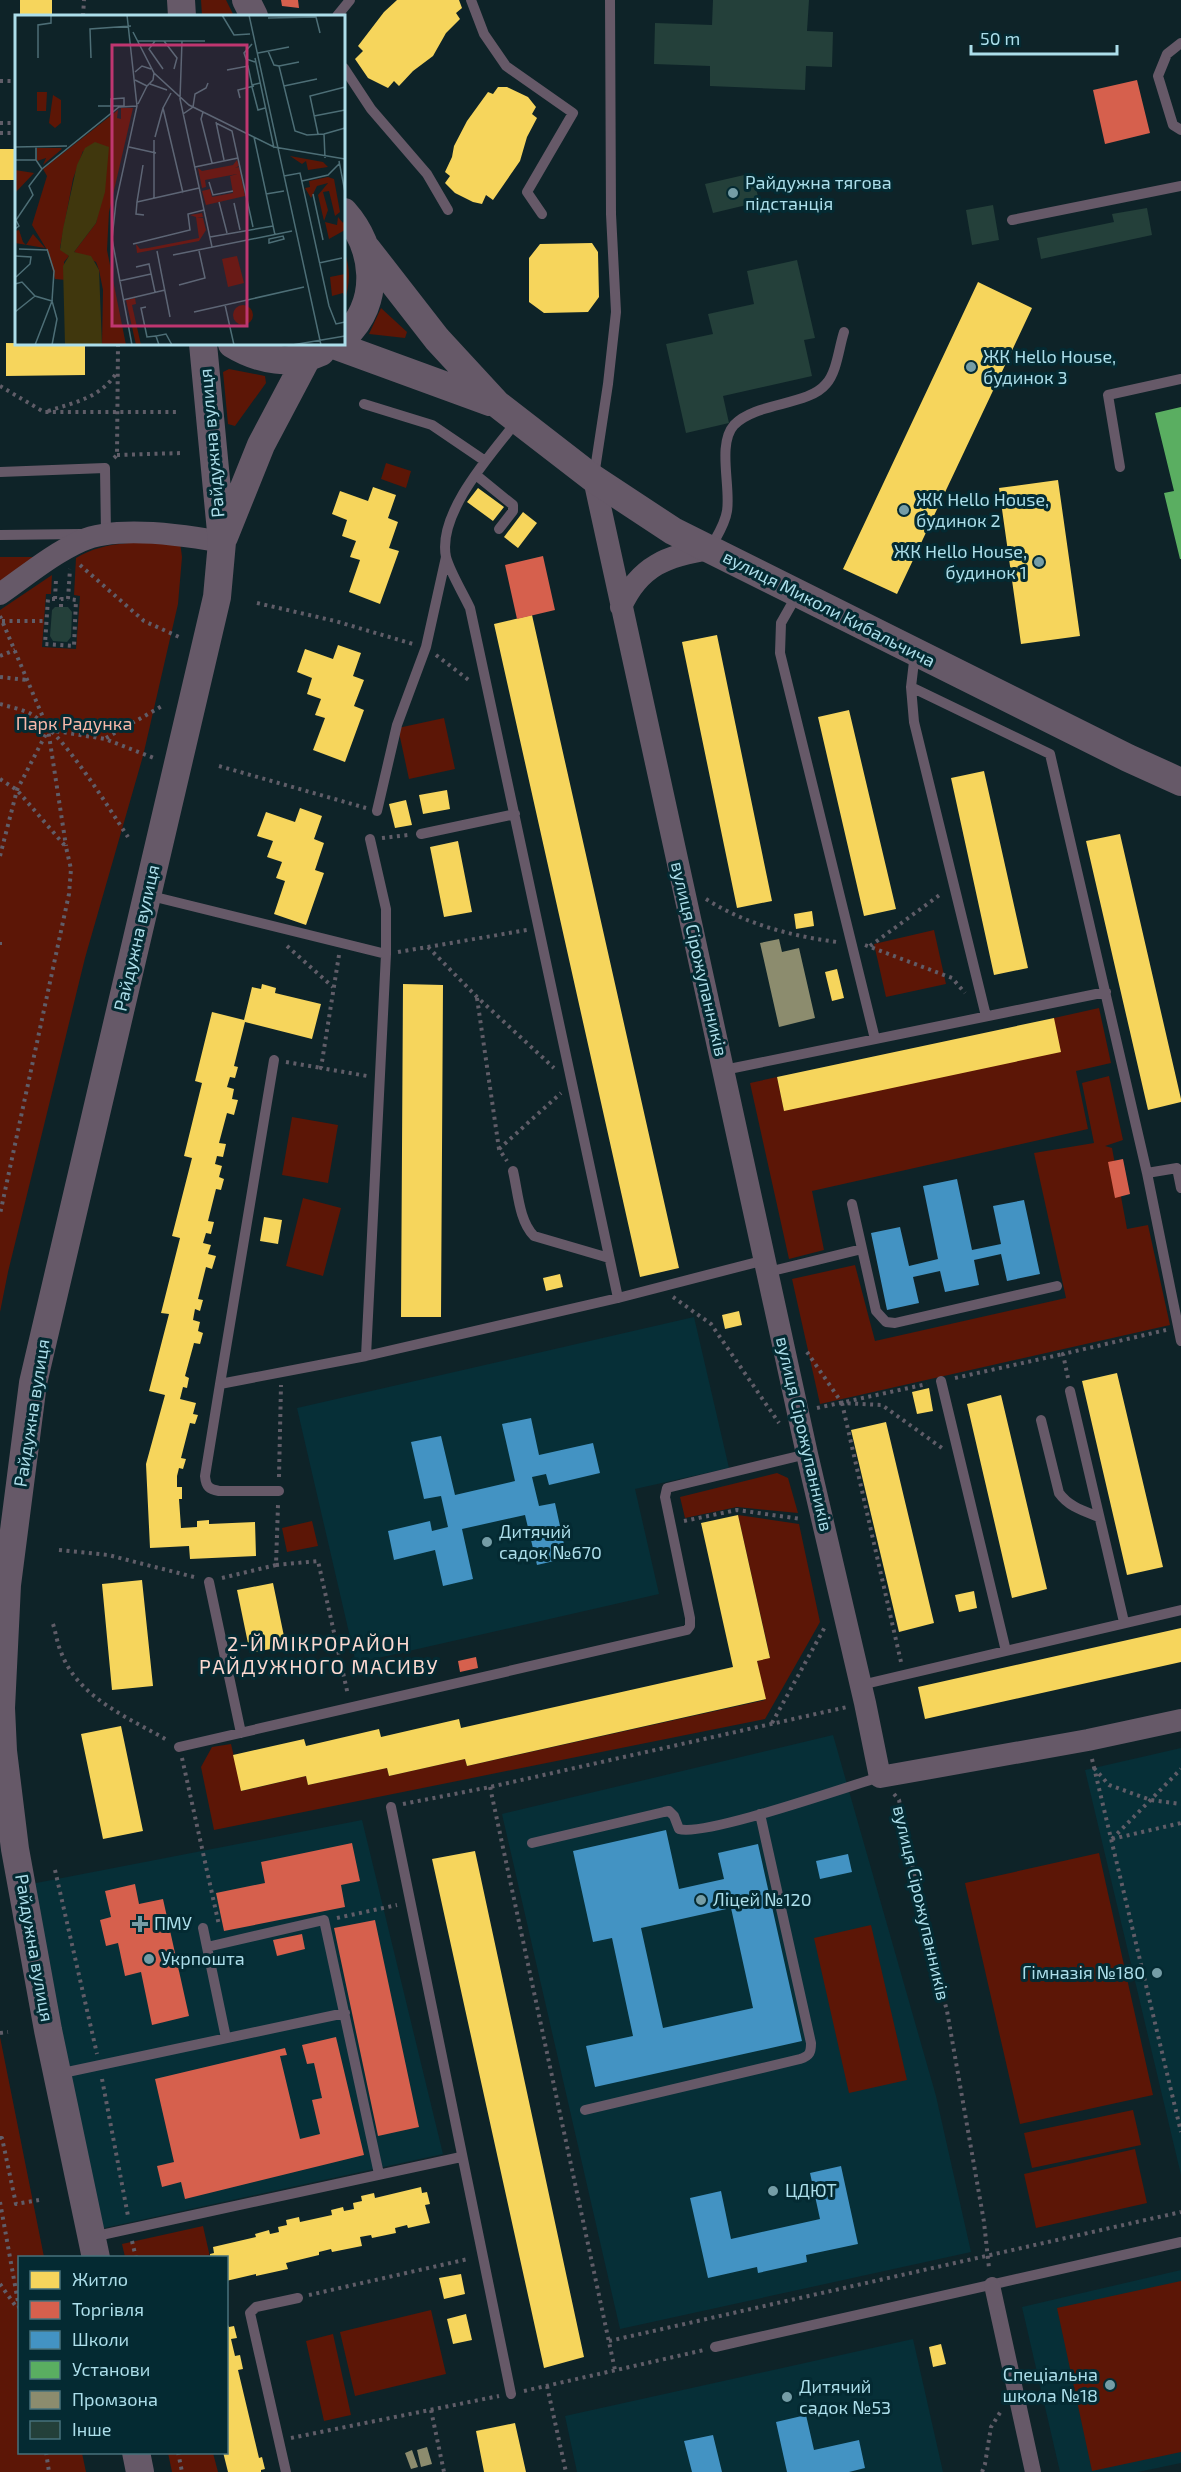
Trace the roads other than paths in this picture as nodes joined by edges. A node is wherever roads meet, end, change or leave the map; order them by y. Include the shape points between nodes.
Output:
1 (181, 0) edge
2 (246, 0) edge
3 (350, 0) edge
4 (471, 0) edge
5 (610, 0) edge
6 (182, 15) edge
7 (254, 15) edge
8 (338, 15) edge
9 (1181, 43) edge
10 (345, 70) edge
11 (1181, 130) edge
12 (1181, 186) edge
13 (448, 210) dead end
14 (345, 213) edge
15 (542, 214) dead end
16 (1012, 220) dead end
17 (367, 249) junction
18 (844, 332) dead end
19 (345, 336) edge
20 (203, 345) edge
21 (234, 345) edge
22 (332, 345) edge
23 (345, 345) edge
24 (308, 358) junction
25 (1181, 379) edge
26 (364, 404) dead end
27 (507, 412) junction
28 (485, 461) junction
29 (1120, 467) dead end
30 (0, 472) edge
31 (476, 475) junction
32 (594, 479) junction
33 (499, 529) dead end
34 (106, 534) junction
35 (0, 535) edge
36 (222, 542) junction
37 (710, 549) junction
38 (446, 557) junction
39 (798, 593) junction
40 (0, 594) edge
41 (621, 607) junction
42 (915, 653) junction
43 (911, 687) junction
44 (1181, 782) edge
45 (377, 811) road end
46 (515, 814) junction
47 (421, 834) road end
48 (370, 839) road end
49 (147, 895) junction
50 (386, 954) junction
51 (1106, 992) junction
52 (986, 1016) junction
53 (875, 1039) junction
54 (274, 1060) road end
55 (724, 1070) junction
56 (513, 1172) road end
57 (1147, 1173) junction
58 (1181, 1188) edge
59 (852, 1204) dead end
60 (862, 1249) junction
61 (609, 1258) junction
62 (766, 1266) junction
63 (1057, 1287) dead end
64 (618, 1298) junction
65 (1181, 1341) edge
66 (366, 1356) junction
67 (941, 1381) dead end
68 (220, 1384) junction
69 (1070, 1391) road end
70 (1041, 1420) dead end
71 (807, 1454) junction
72 (279, 1491) road end
73 (1099, 1516) junction
74 (209, 1582) road end
75 (1181, 1610) edge
76 (1124, 1622) junction
77 (1006, 1650) junction
78 (863, 1694) junction
79 (1181, 1720) edge
80 (241, 1733) junction
81 (179, 1746) road end
82 (880, 1778) junction
83 (391, 1807) road end
84 (760, 1814) junction
85 (532, 1843) dead end
86 (203, 1928) road end
87 (207, 1947) junction
88 (345, 2013) junction
89 (226, 2038) junction
90 (57, 2074) junction
91 (585, 2110) dead end
92 (461, 2157) junction
93 (379, 2174) junction
94 (1181, 2242) edge
95 (93, 2247) edge
96 (992, 2285) junction
97 (298, 2298) road end
98 (715, 2347) dead end
99 (511, 2394) dead end
100 (136, 2454) edge
101 (140, 2472) edge
102 (286, 2472) edge
103 (1033, 2472) edge

1 - 6 street
2 - 7 street
3 - 8 lane
4 - 15 lane via 484,34 506,66 573,113 527,192
5 - 32 lane via 611,214 616,312
9 - 11 lane via 1167,54 1158,76 1173,125
10 - 13 lane via 371,109 427,174
12 - 16 lane
14 - 17 street
17 - 19 street via 371,270 369,292 362,313
17 - 27 street, вулиця Миколи Кибальчича via 437,339
18 - 37 lane via 827,384 815,393 746,416 728,434 728,510
20 - 36 street, Райдужна вулиця
21 - 24 street via 249,354 278,361
22 - 24 street
23 - 27 street, вулиця Миколи Кибальчича
24 - 36 street, Райдужна вулиця via 261,445
25 - 29 lane via 1108,395
26 - 28 lane via 432,425
27 - 28 lane
27 - 32 street, вулиця Миколи Кибальчича
28 - 31 lane
30 - 34 lane via 105,468
31 - 33 lane via 513,505 513,511
31 - 38 lane via 456,505 448,530
32 - 37 street, вулиця Миколи Кибальчича via 673,531
32 - 41 street, вулиця Сірожупанників
34 - 35 lane
34 - 36 street, Райдужна вулиця via 178,534
34 - 40 street, Райдужна вулиця via 62,550
36 - 49 street, Райдужна вулиця via 217,597
37 - 39 street, вулиця Миколи Кибальчича
37 - 41 street via 660,561 638,578
38 - 45 lane via 426,647 398,725
38 - 46 lane via 470,608
39 - 42 street, вулиця Миколи Кибальчича
39 - 53 lane via 781,623 780,653
41 - 55 street, вулиця Сірожупанників
42 - 43 lane
42 - 44 street, вулиця Миколи Кибальчича
43 - 51 lane via 1050,754
43 - 52 lane via 914,722
46 - 47 lane
46 - 61 lane
48 - 50 lane via 386,909
49 - 50 lane
49 - 90 street, Райдужна вулиця via 33,1383 7,1586 1,1708 3,1751 15,1849
50 - 66 lane
51 - 52 lane
51 - 57 lane
52 - 53 lane
53 - 55 lane
54 - 68 lane
55 - 62 street, вулиця Сірожупанників
56 - 61 lane via 524,1220 534,1236
57 - 58 lane via 1177,1168
57 - 65 lane
59 - 60 lane
60 - 62 lane
60 - 63 lane via 876,1311 886,1322
61 - 64 lane
62 - 64 lane
62 - 71 street, вулиця Сірожупанників
64 - 66 lane
66 - 68 lane
67 - 77 lane
68 - 72 lane via 206,1484 219,1491
69 - 73 lane
70 - 73 lane via 1059,1493 1065,1501
71 - 78 street, вулиця Сірожупанників
71 - 80 lane via 667,1488 665,1497 690,1618 687,1630
73 - 76 lane
74 - 80 lane
75 - 76 lane
76 - 77 lane
77 - 78 lane via 904,1675
78 - 82 street, вулиця Сірожупанників
79 - 82 street
80 - 81 lane
82 - 84 lane
83 - 92 lane
84 - 85 lane via 684,1831 679,1829 672,1813 664,1812
84 - 91 lane via 811,2051 800,2059
86 - 87 lane
87 - 88 lane via 324,1920
87 - 89 lane
88 - 89 lane
88 - 93 lane
89 - 90 lane
90 - 95 street, Райдужна вулиця
92 - 93 lane
92 - 99 lane
93 - 95 lane
94 - 96 lane
96 - 98 lane
96 - 103 street
97 - 102 lane via 256,2307 250,2313
100 - 101 street

